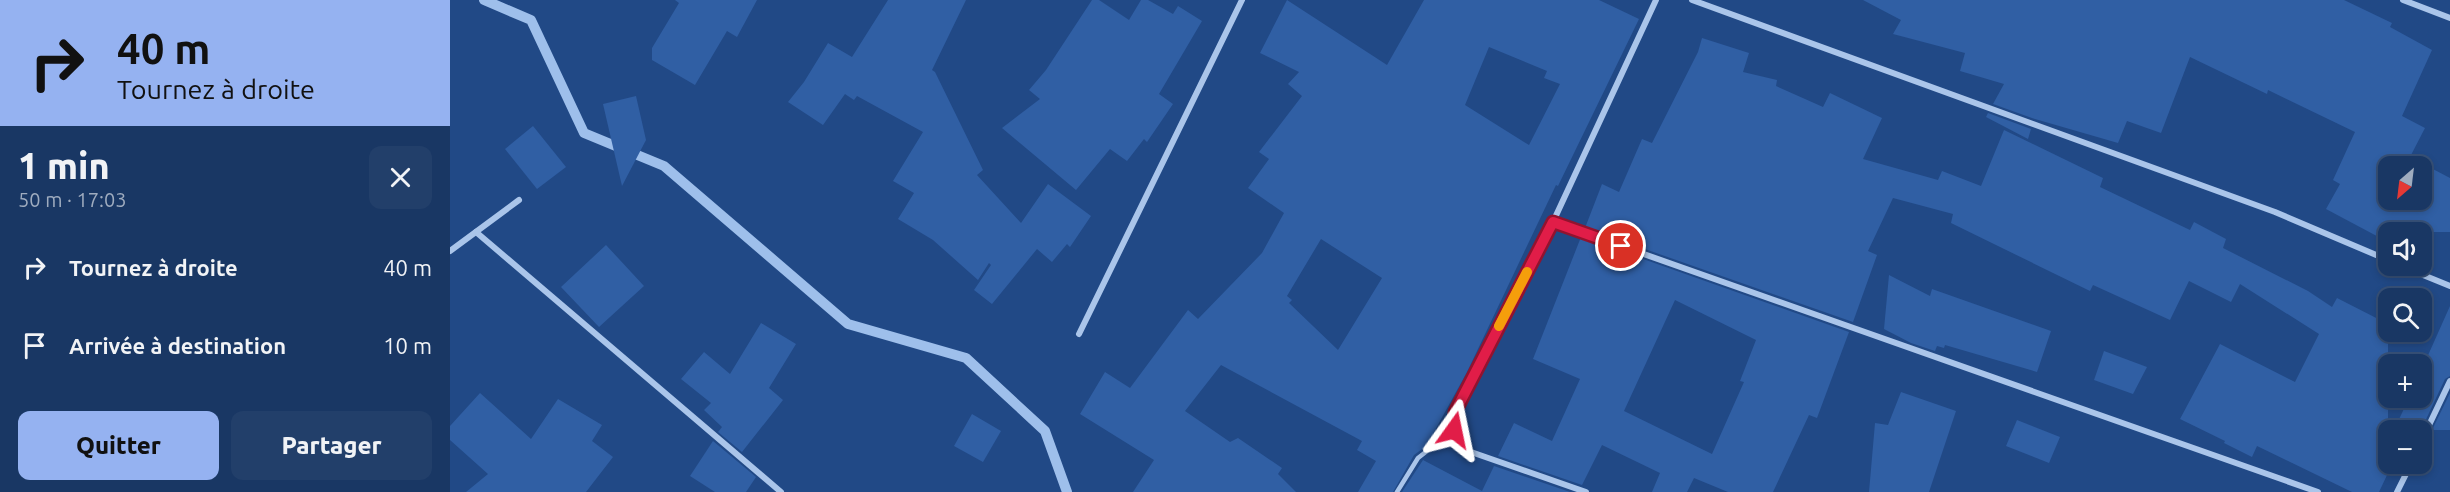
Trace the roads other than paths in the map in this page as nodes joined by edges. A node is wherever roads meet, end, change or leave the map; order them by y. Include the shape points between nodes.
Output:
1 (1242, 0) edge
2 (1656, 0) edge
3 (1692, 0) edge
4 (2403, 0) edge
5 (2450, 18) edge
6 (519, 200) dead end
7 (1553, 222) junction
8 (476, 232) junction
9 (450, 251) edge
10 (2378, 256) edge
11 (2426, 276) edge
12 (2450, 286) edge
13 (1079, 334) dead end
14 (2450, 381) edge
15 (2431, 420) edge
16 (1454, 430) junction
17 (2405, 474) edge
18 (781, 492) edge
19 (1397, 492) edge
20 (1586, 492) edge
21 (2318, 492) edge
22 (2397, 492) edge

1 - 13 street
2 - 7 street
3 - 10 street via 2275,212
4 - 5 street
6 - 8 street
7 - 16 street via 1455,412
7 - 21 street
8 - 9 street
8 - 18 street
11 - 12 street
14 - 15 street
16 - 19 lane via 1418,458
16 - 20 street via 1470,452
17 - 22 street

